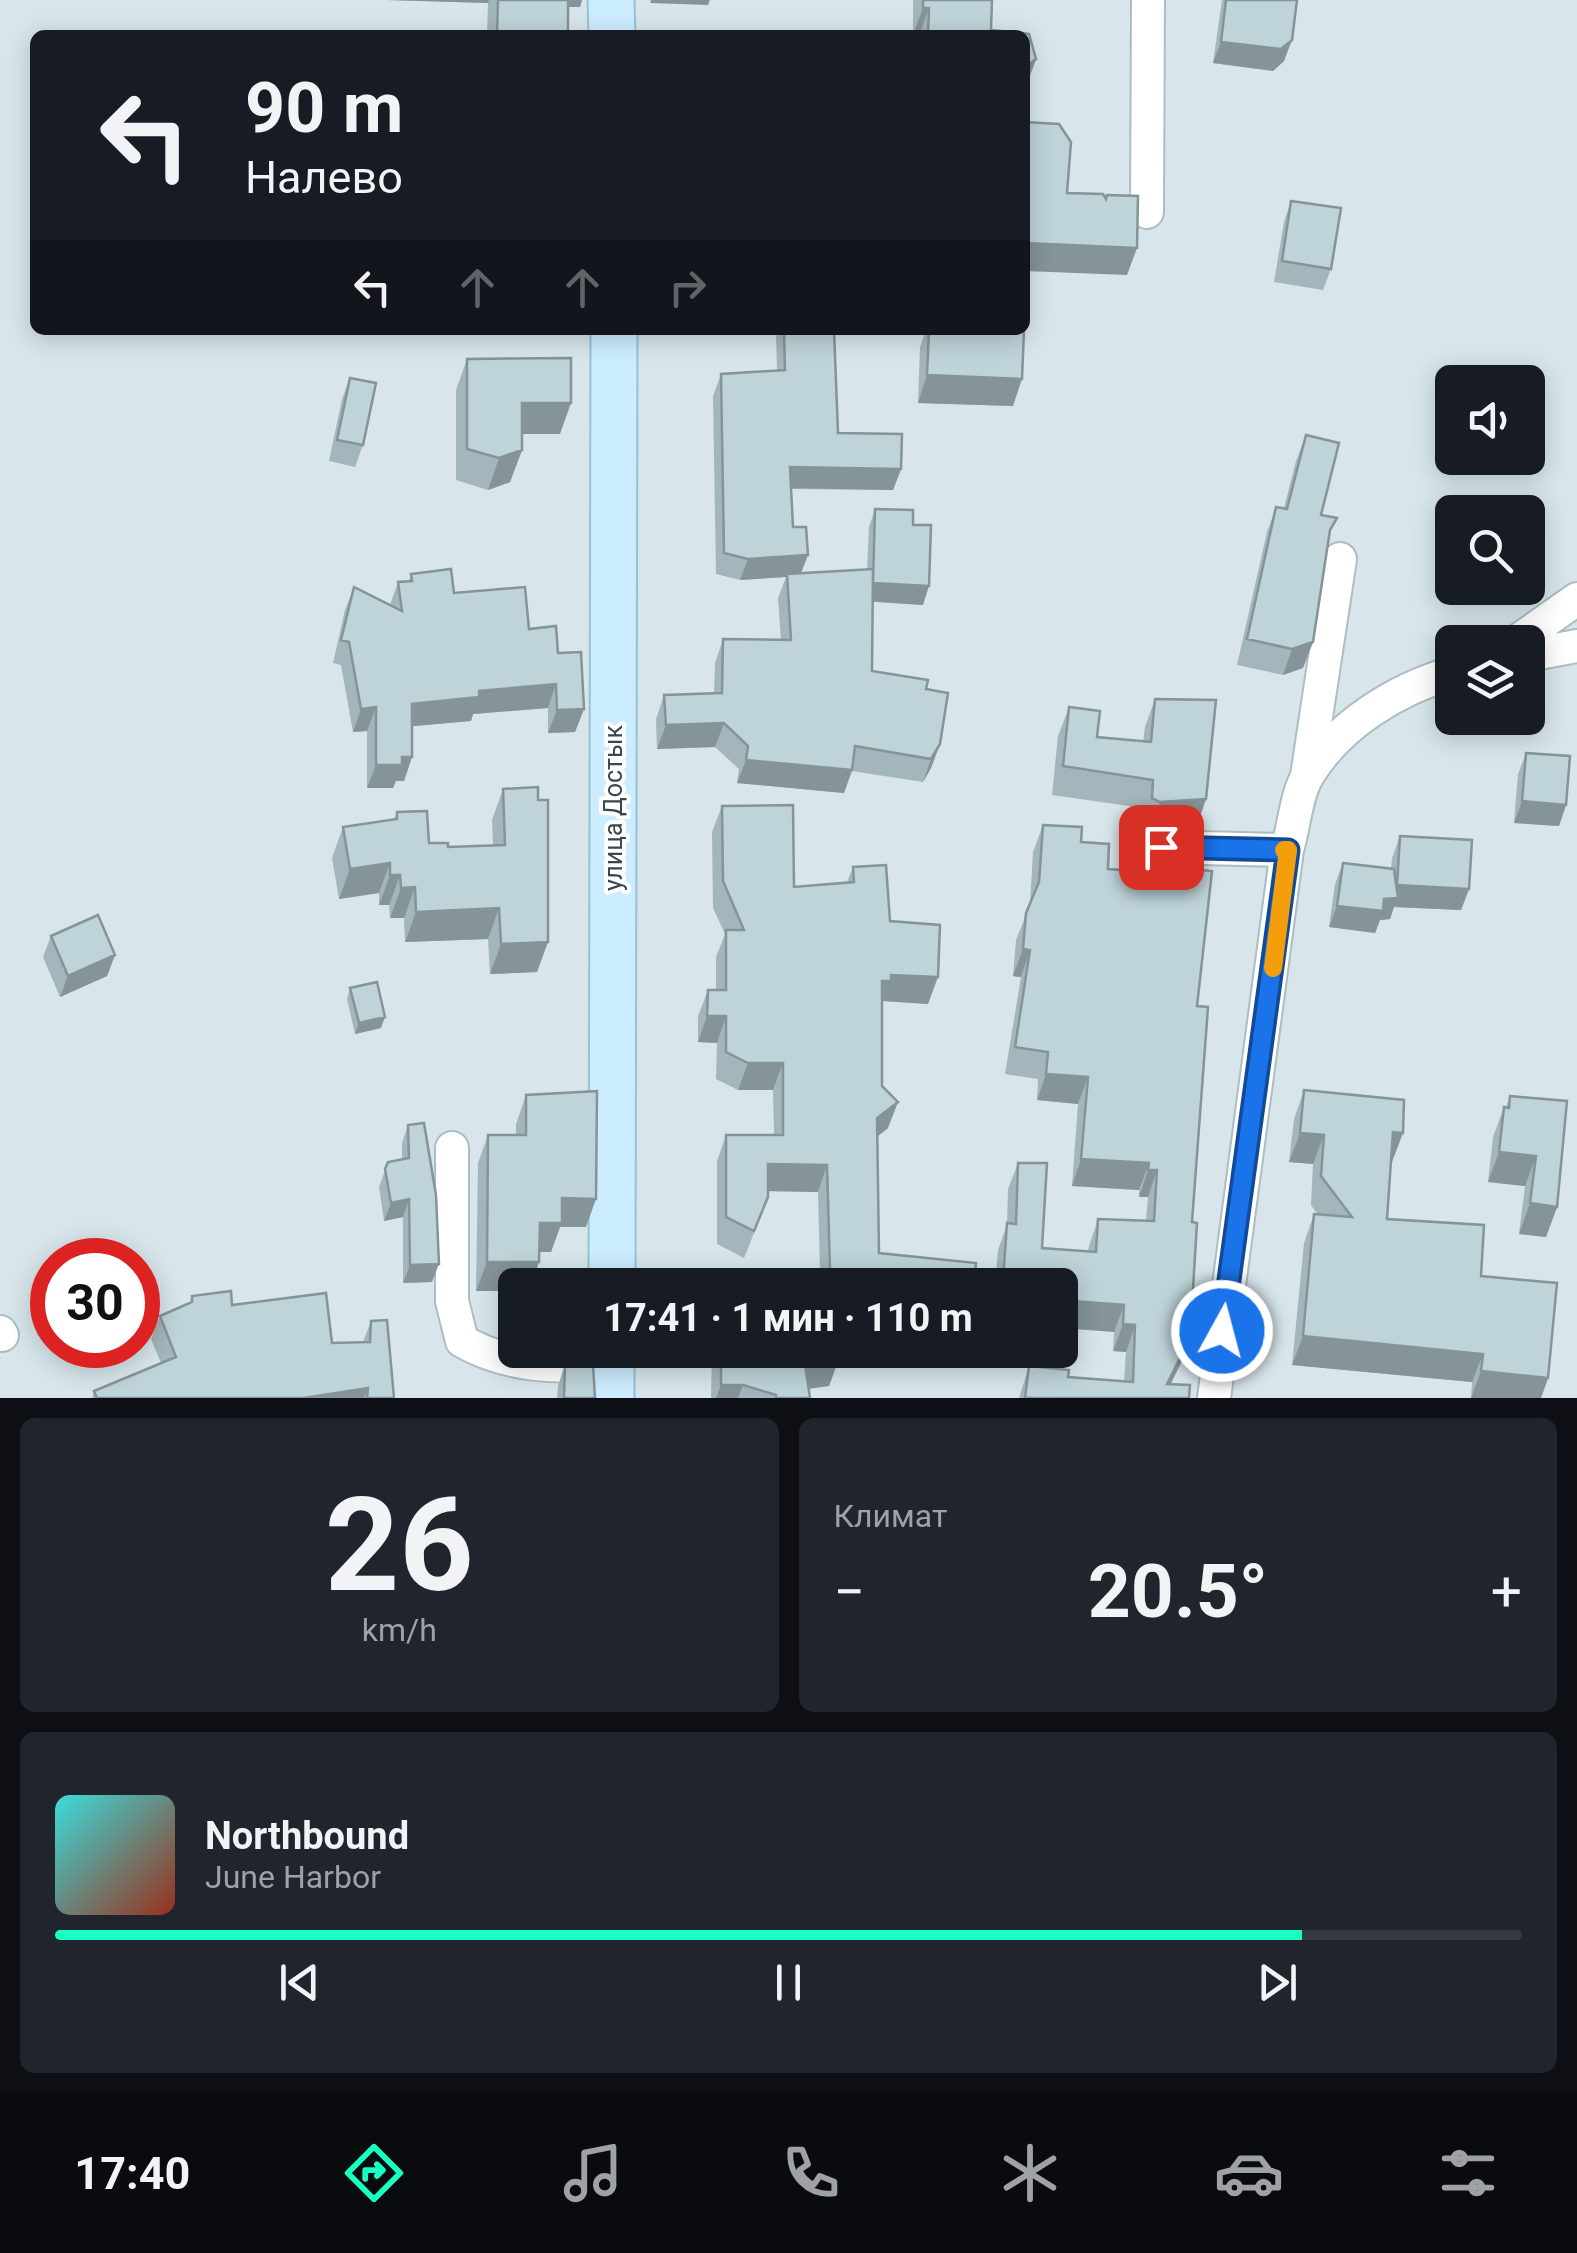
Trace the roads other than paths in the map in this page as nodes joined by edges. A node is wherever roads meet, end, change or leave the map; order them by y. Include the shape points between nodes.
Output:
1 (612, 0) edge
2 (1148, 0) edge
3 (612, 30) edge
4 (1148, 212) dead end
5 (614, 335) edge
6 (1340, 559) dead end
7 (1577, 599) edge
8 (1540, 625) edge
9 (1577, 646) edge
10 (1545, 652) edge
11 (1435, 678) edge
12 (1307, 776) junction
13 (1161, 847) dead end
14 (1288, 850) junction
15 (452, 1148) dead end
16 (612, 1268) edge
17 (611, 1371) edge
18 (1214, 1398) edge

1 - 3 main road
2 - 4 street
5 - 16 main road, улица Достык
6 - 12 street
7 - 8 street
9 - 10 street
11 - 12 street via 1414,684 1346,730
12 - 14 street
13 - 14 street
14 - 18 street
15 - 17 street via 452,1301 462,1341 492,1358

